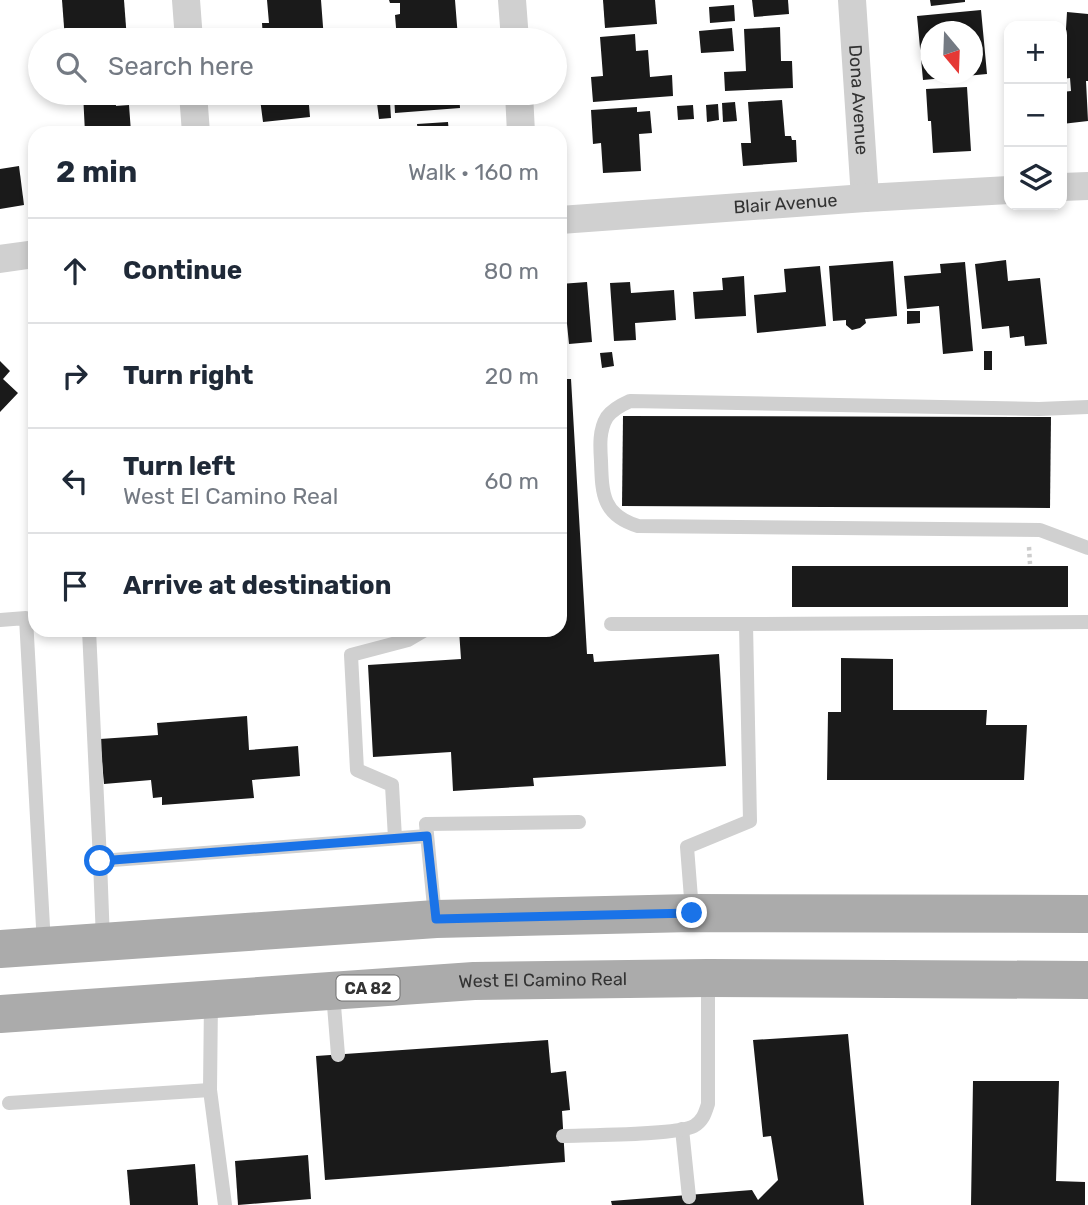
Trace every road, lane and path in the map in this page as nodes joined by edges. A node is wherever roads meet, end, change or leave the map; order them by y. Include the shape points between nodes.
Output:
1 (186, 0) edge
2 (512, 0) edge
3 (852, 0) edge
4 (188, 28) edge
5 (514, 28) edge
6 (194, 105) edge
7 (520, 105) edge
8 (195, 126) edge
9 (521, 126) edge
10 (1088, 186) edge
11 (1067, 187) edge
12 (1004, 190) edge
13 (865, 198) junction
14 (567, 219) edge
15 (28, 255) edge
16 (0, 259) edge
17 (1088, 407) edge
18 (1088, 548) edge
19 (0, 620) edge
20 (1088, 622) edge
21 (611, 624) dead end
22 (746, 624) junction
23 (89, 637) edge
24 (413, 637) edge
25 (579, 822) dead end
26 (427, 836) junction
27 (395, 838) junction
28 (100, 861) junction
29 (692, 913) junction
30 (1088, 914) edge
31 (436, 919) junction
32 (103, 942) junction
33 (45, 946) junction
34 (0, 949) edge
35 (708, 978) junction
36 (1088, 980) edge
37 (332, 991) junction
38 (211, 998) junction
39 (0, 1014) edge
40 (338, 1055) dead end
41 (210, 1090) junction
42 (9, 1103) dead end
43 (682, 1129) junction
44 (563, 1136) dead end
45 (689, 1197) dead end
46 (225, 1205) edge

1 - 4 street
2 - 5 street
3 - 13 street, Dona Avenue
6 - 8 street
7 - 9 street
10 - 11 street
12 - 13 street, Blair Avenue
13 - 14 street, Blair Avenue
15 - 16 street
17 - 18 lane via 630,401 607,418 600,436 606,502 625,522 638,526 1040,530
19 - 33 lane via 26,618
20 - 22 lane
21 - 22 lane
22 - 29 lane via 750,821 687,847
23 - 28 lane
24 - 27 lane via 351,655 358,770 392,785
25 - 26 lane via 426,824
26 - 27 lane
26 - 31 lane
27 - 28 lane
28 - 32 lane
29 - 30 main road
29 - 31 main road
31 - 32 main road
32 - 33 main road
33 - 34 main road
35 - 36 main road, West El Camino Real / CA 82
35 - 37 main road, West El Camino Real / CA 82 via 474,981
35 - 43 lane via 708,1104 704,1117 693,1127
37 - 38 main road, West El Camino Real / CA 82
37 - 40 lane
38 - 39 main road, West El Camino Real / CA 82
38 - 41 lane
41 - 42 lane
41 - 46 lane
43 - 44 lane
43 - 45 lane

